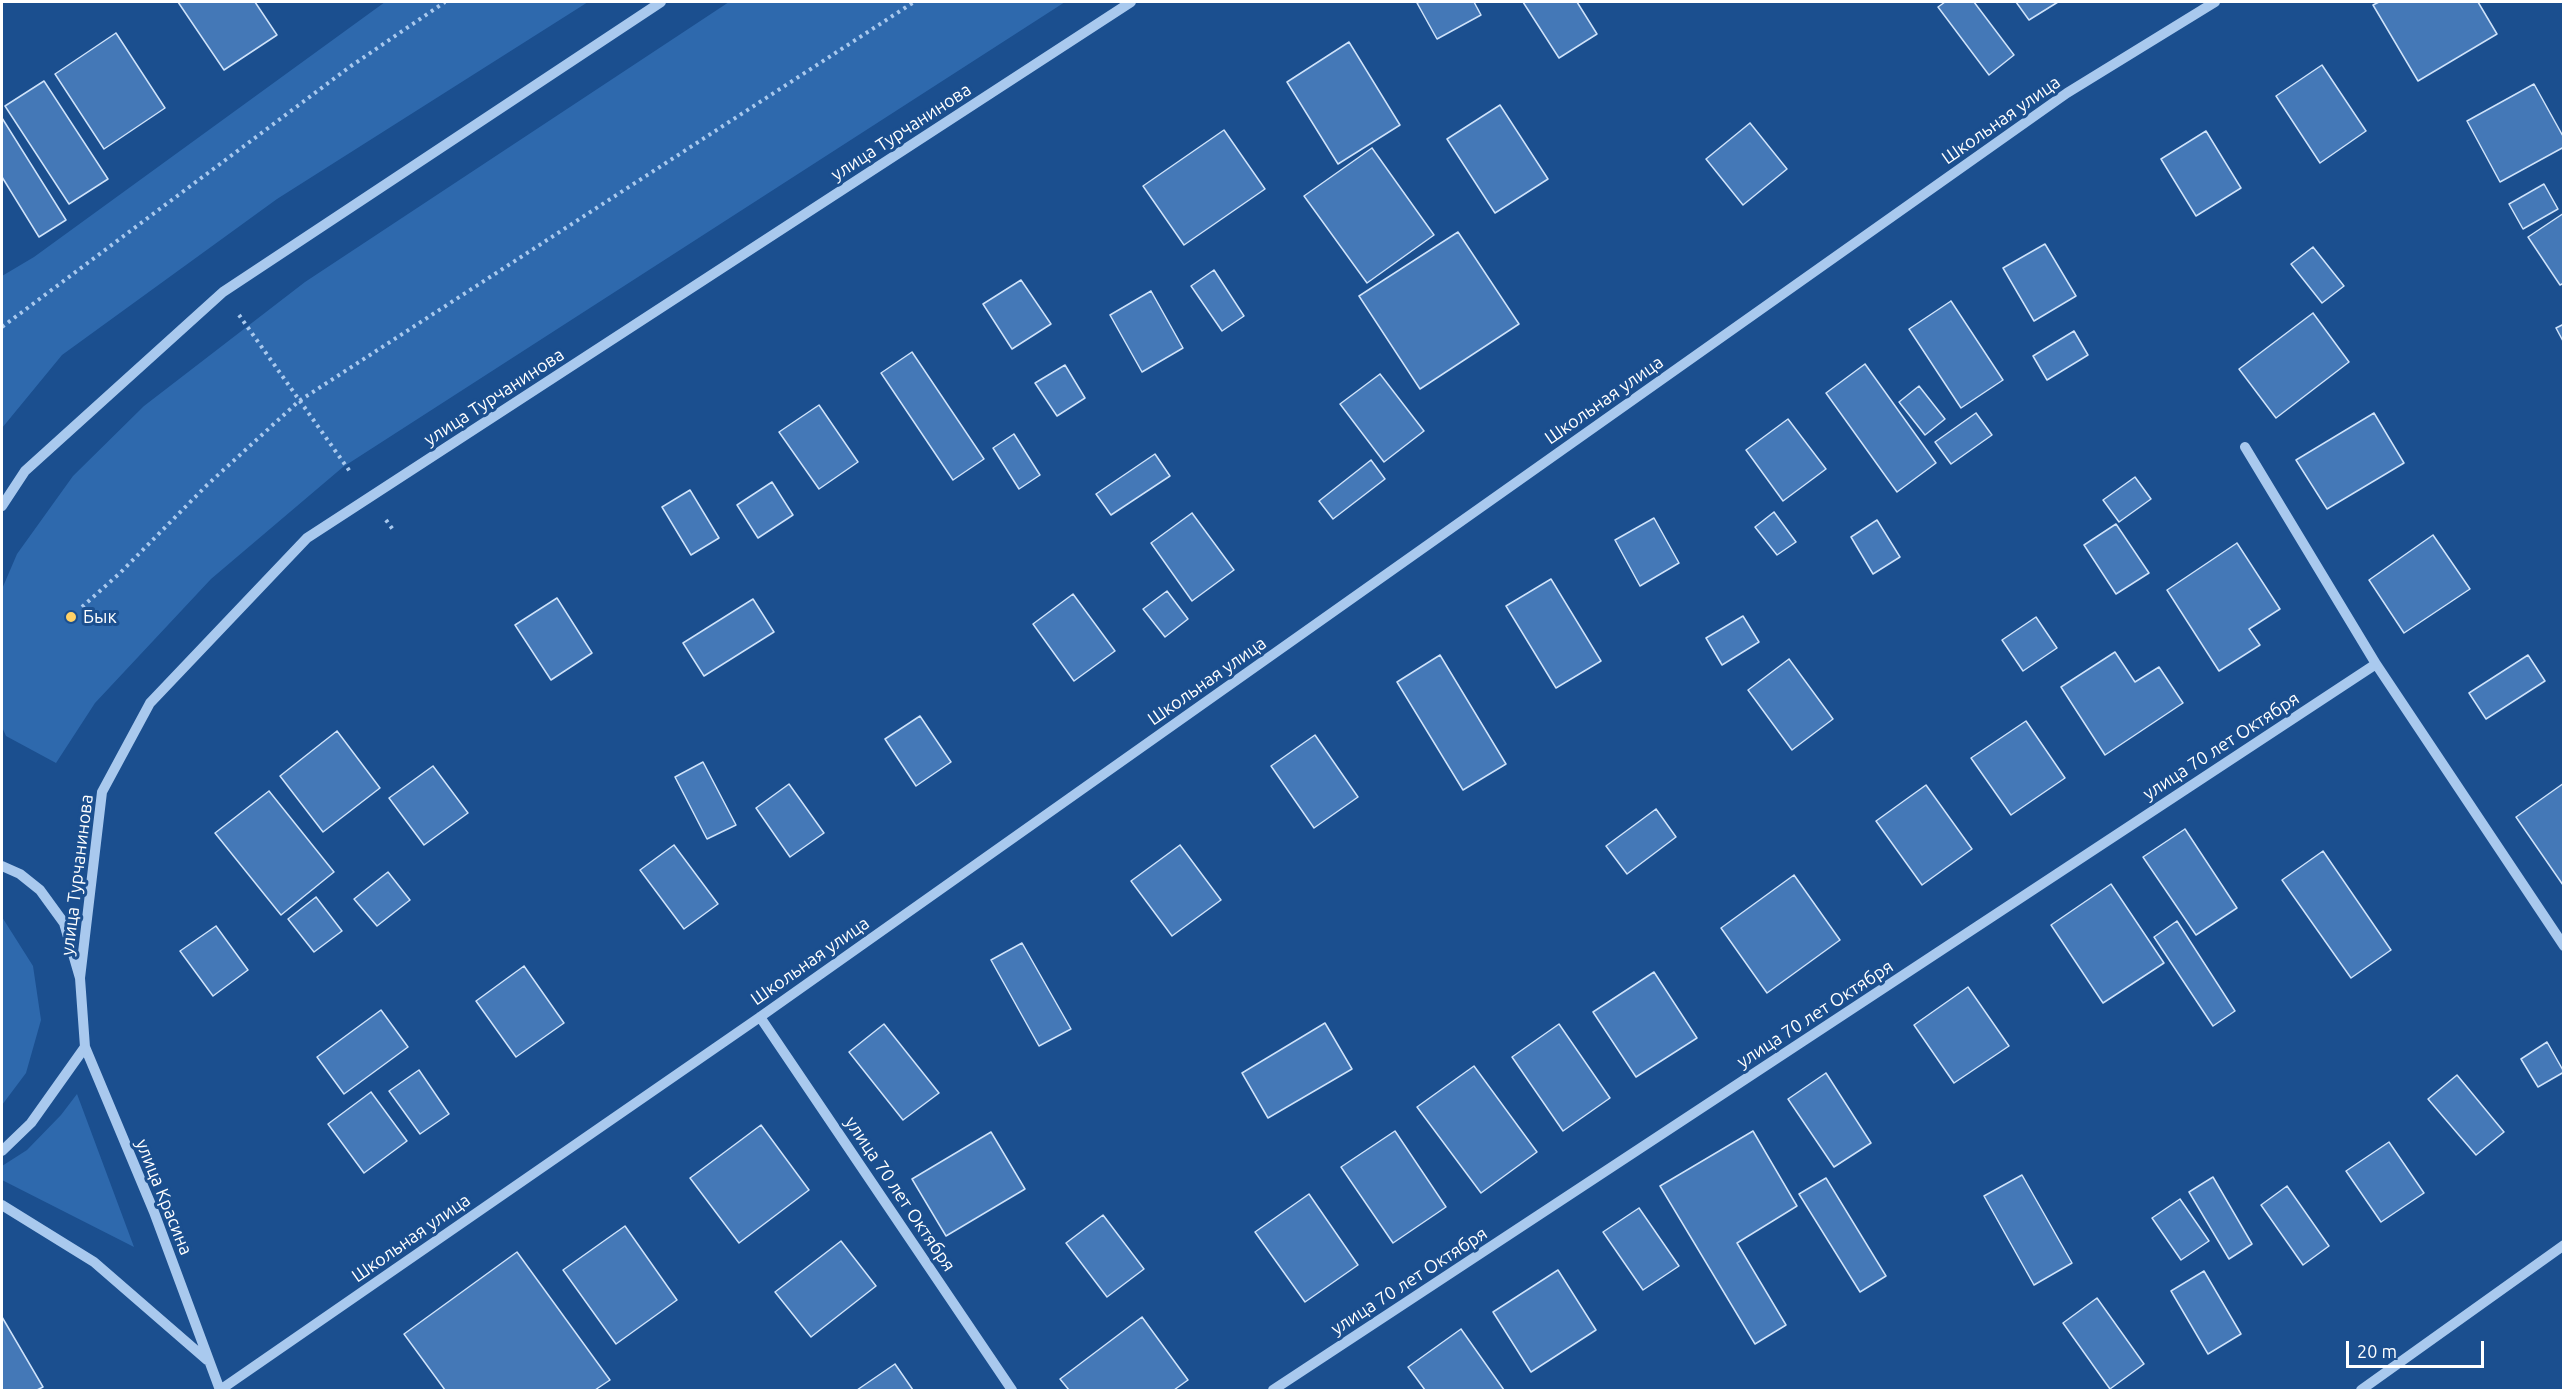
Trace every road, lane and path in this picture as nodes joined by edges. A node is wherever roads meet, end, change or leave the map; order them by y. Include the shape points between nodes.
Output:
1 (445, 2) edge
2 (661, 2) edge
3 (915, 2) edge
4 (1131, 2) edge
5 (2215, 2) edge
6 (223, 292) junction
7 (2, 327) edge
8 (298, 401) junction
9 (2245, 447) dead end
10 (369, 498) junction
11 (2, 506) edge
12 (394, 531) dead end
13 (82, 607) dead end
14 (2376, 664) junction
15 (2, 863) edge
16 (2564, 946) edge
17 (80, 978) junction
18 (760, 1017) junction
19 (85, 1047) junction
20 (2, 1151) edge
21 (2, 1205) edge
22 (2564, 1245) edge
23 (208, 1361) junction
24 (220, 1390) edge
25 (1012, 1390) edge
26 (1273, 1390) edge
27 (2361, 1390) edge

1 - 7 path via 351,66
2 - 6 street
3 - 8 path
4 - 10 street, улица Турчанинова
5 - 18 street, Школьная улица via 2057,100
6 - 8 path
6 - 11 street via 25,471
8 - 10 path
8 - 13 path
9 - 14 street
10 - 12 path
10 - 17 street, улица Турчанинова via 307,538 150,703 102,792
14 - 16 street
14 - 26 street, улица 70 лет Октября
15 - 17 street via 40,890 64,923
17 - 19 street, улица Красина
18 - 24 street, Школьная улица
18 - 25 street, улица 70 лет Октября
19 - 20 street via 31,1123
19 - 23 street, улица Красина via 154,1212
21 - 23 street, улица Красина via 94,1262
22 - 27 street
23 - 24 street, улица Красина

